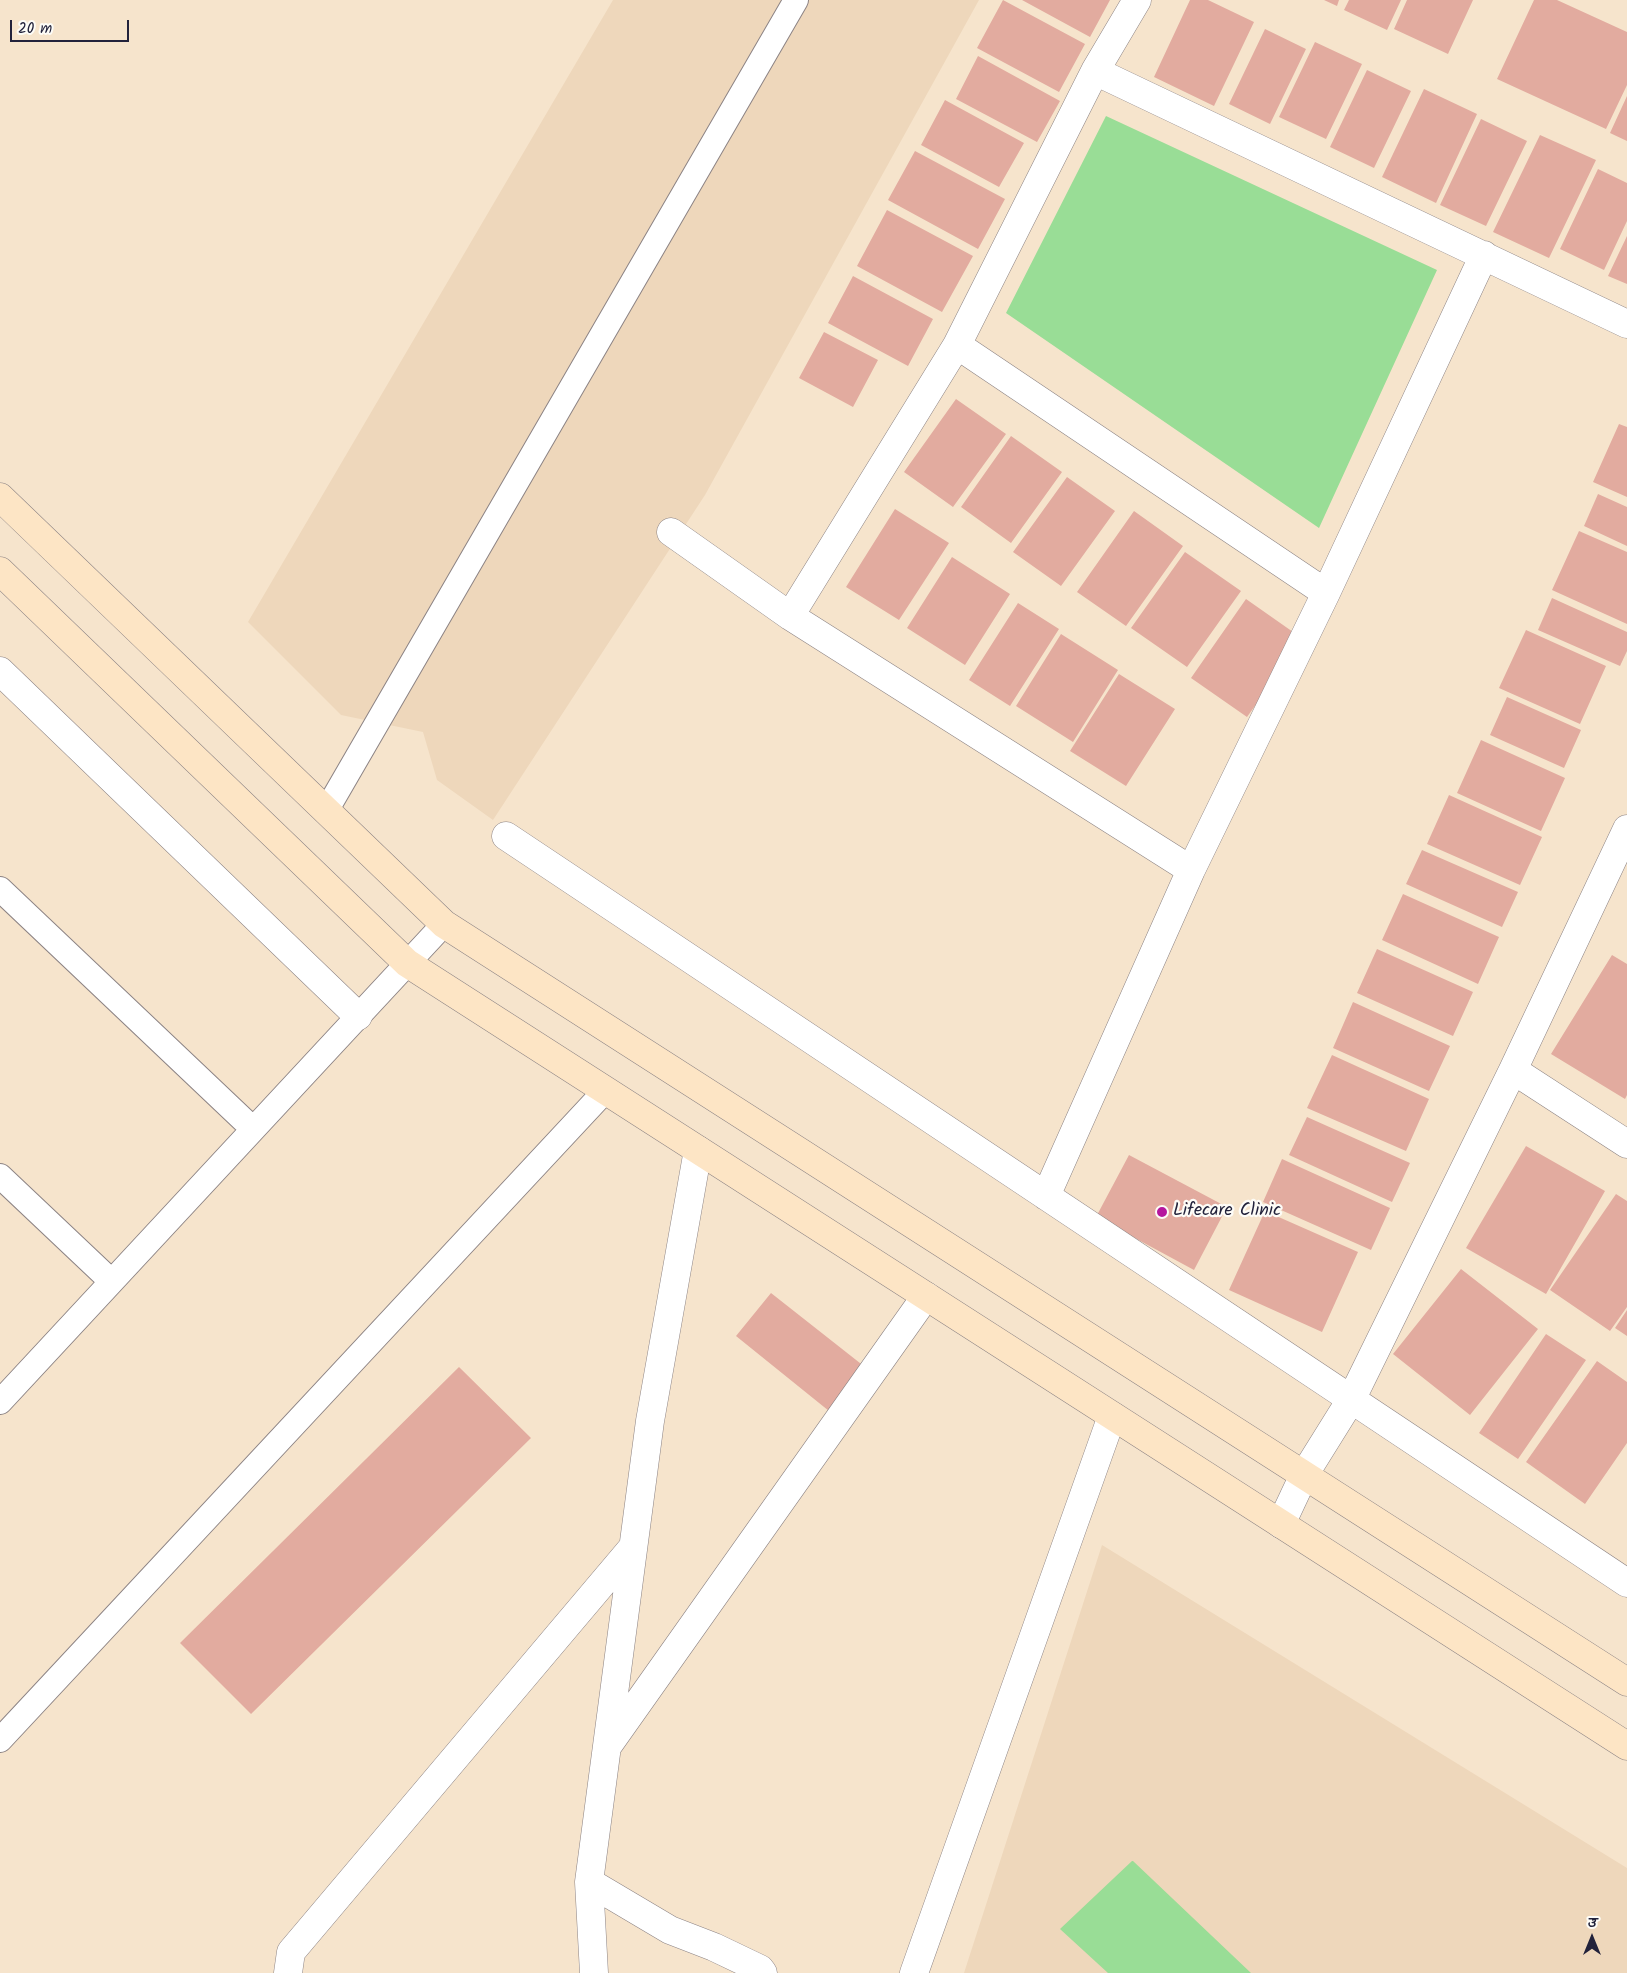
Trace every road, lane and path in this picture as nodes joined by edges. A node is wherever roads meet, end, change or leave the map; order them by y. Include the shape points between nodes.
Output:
1 (796, 0) edge
2 (1136, 0) edge
3 (1095, 71) junction
4 (1484, 254) junction
5 (1627, 324) edge
6 (957, 345) junction
7 (0, 497) edge
8 (671, 532) dead end
9 (0, 571) edge
10 (1326, 594) junction
11 (790, 616) junction
12 (0, 671) edge
13 (326, 811) junction
14 (1627, 829) edge
15 (506, 836) dead end
16 (1191, 870) junction
17 (0, 889) edge
18 (444, 924) junction
19 (407, 963) junction
20 (358, 1016) junction
21 (1513, 1070) junction
22 (605, 1091) junction
23 (253, 1129) junction
24 (1627, 1144) edge
25 (698, 1150) junction
26 (0, 1176) edge
27 (1046, 1196) junction
28 (111, 1281) junction
29 (926, 1296) junction
30 (1352, 1398) junction
31 (0, 1402) edge
32 (1112, 1416) junction
33 (1304, 1475) junction
34 (1281, 1524) junction
35 (633, 1547) junction
36 (1627, 1583) edge
37 (1627, 1682) edge
38 (0, 1740) edge
39 (1627, 1746) edge
40 (606, 1748) junction
41 (589, 1882) junction
42 (288, 1973) edge
43 (594, 1973) edge
44 (763, 1973) edge
45 (914, 1973) edge

1 - 13 lane
2 - 3 street
3 - 4 street
3 - 6 street
4 - 5 street
4 - 10 street
6 - 10 street
6 - 11 street
7 - 13 street
8 - 11 street
9 - 19 street
10 - 16 street
11 - 16 street
12 - 20 street
13 - 18 street
14 - 21 street
15 - 27 street
16 - 27 street
17 - 23 lane
18 - 19 lane
18 - 33 street
19 - 20 lane
19 - 22 street
20 - 23 lane
21 - 24 street
21 - 30 street
22 - 25 street
22 - 38 lane
23 - 28 lane
25 - 29 street
25 - 35 street via 650,1421
26 - 28 lane
27 - 30 street
28 - 31 lane
29 - 32 street
29 - 40 street
30 - 33 street
30 - 36 street
32 - 34 street
32 - 45 street
33 - 34 street
33 - 37 street
34 - 39 street
35 - 40 street
35 - 42 street via 291,1952
40 - 41 street
41 - 43 street
41 - 44 street via 670,1930 714,1947

